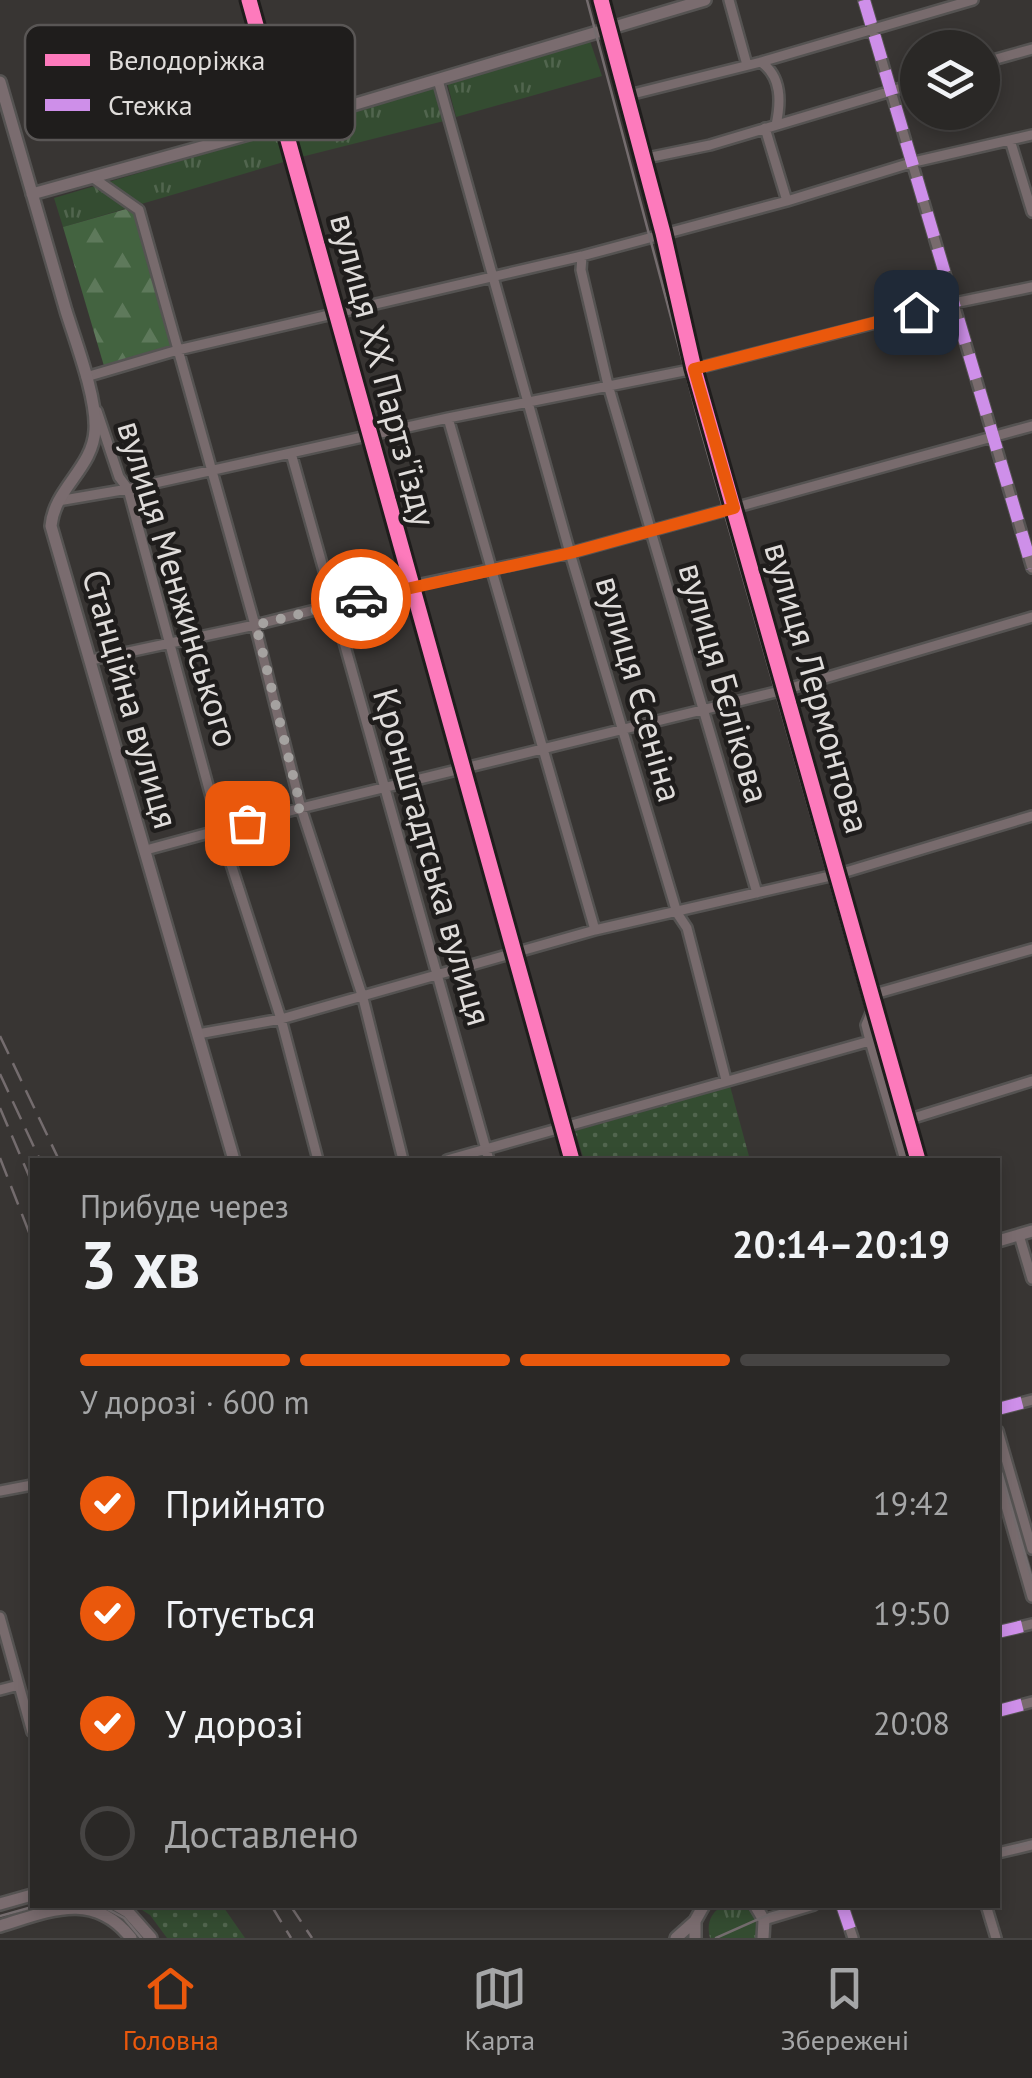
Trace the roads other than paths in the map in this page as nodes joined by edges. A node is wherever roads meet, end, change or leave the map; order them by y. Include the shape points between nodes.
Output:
1 (249, 0) edge
2 (601, 0) edge
3 (704, 0) edge
4 (729, 0) edge
5 (864, 0) edge
6 (973, 0) edge
7 (256, 25) edge
8 (610, 30) junction
9 (873, 30) junction
10 (1032, 48) edge
11 (1000, 58) edge
12 (761, 62) junction
13 (747, 66) junction
14 (438, 80) junction
15 (0, 82) edge
16 (900, 88) edge
17 (891, 91) junction
18 (625, 96) junction
19 (355, 104) edge
20 (770, 127) junction
21 (1032, 135) edge
22 (224, 140) edge
23 (288, 140) edge
24 (1010, 140) junction
25 (642, 160) junction
26 (914, 162) junction
27 (89, 176) junction
28 (32, 194) junction
29 (787, 202) junction
30 (1032, 212) edge
31 (663, 233) junction
32 (582, 256) junction
33 (492, 276) junction
34 (1032, 287) edge
35 (954, 303) junction
36 (336, 313) junction
37 (178, 350) junction
38 (694, 369) junction
39 (85, 375) junction
40 (608, 385) junction
41 (528, 403) junction
42 (448, 418) junction
43 (1032, 426) edge
44 (370, 436) junction
45 (994, 438) junction
46 (291, 453) junction
47 (212, 470) junction
48 (128, 489) junction
49 (58, 501) junction
50 (734, 508) junction
51 (650, 531) junction
52 (570, 553) junction
53 (1032, 568) edge
54 (492, 570) junction
55 (411, 586) junction
56 (334, 606) junction
57 (1032, 617) edge
58 (256, 625) junction
59 (170, 642) junction
60 (92, 660) junction
61 (784, 690) junction
62 (703, 710) junction
63 (622, 731) junction
64 (541, 750) junction
65 (464, 770) junction
66 (383, 790) junction
67 (301, 808) junction
68 (1032, 816) edge
69 (220, 830) junction
70 (146, 850) junction
71 (839, 874) junction
72 (757, 893) junction
73 (676, 912) junction
74 (595, 930) junction
75 (1032, 948) edge
76 (515, 951) junction
77 (437, 972) junction
78 (362, 998) junction
79 (873, 1000) junction
80 (280, 1019) junction
81 (198, 1034) junction
82 (870, 1040) junction
83 (726, 1080) junction
84 (1032, 1081) edge
85 (907, 1120) junction
86 (563, 1127) junction
87 (488, 1155) edge
88 (233, 1158) edge
89 (317, 1158) edge
90 (402, 1158) edge
91 (571, 1158) edge
92 (904, 1158) edge
93 (917, 1158) edge
94 (1025, 1233) edge
95 (1000, 1240) edge
96 (1032, 1279) edge
97 (1032, 1400) edge
98 (1000, 1409) edge
99 (1000, 1439) edge
100 (30, 1485) edge
101 (1000, 1485) edge
102 (0, 1491) edge
103 (1032, 1549) edge
104 (1032, 1597) edge
105 (0, 1617) edge
106 (1032, 1624) edge
107 (1000, 1632) edge
108 (20, 1685) junction
109 (0, 1690) edge
110 (1032, 1702) edge
111 (1000, 1710) edge
112 (30, 1724) edge
113 (1032, 1845) edge
114 (1000, 1853) edge
115 (30, 1896) edge
116 (0, 1904) edge
117 (60, 1908) edge
118 (73, 1908) edge
119 (121, 1908) edge
120 (757, 1908) edge
121 (799, 1908) edge
122 (843, 1908) edge
123 (987, 1908) edge
124 (698, 1911) edge
125 (764, 1920) junction
126 (0, 1926) edge
127 (132, 1938) edge
128 (151, 1938) edge
129 (676, 1938) edge
130 (695, 1938) edge
131 (764, 1938) edge
132 (852, 1938) edge
133 (996, 1938) edge

1 - 7 street, вулиця XX Партз'їзду
2 - 8 street, вулиця Лермонтова
3 - 8 street
4 - 13 street
5 - 9 street
6 - 9 street
8 - 14 street
8 - 18 street, вулиця Лермонтова
9 - 12 street
9 - 17 street
10 - 11 street
12 - 13 street
12 - 20 street via 781,104
13 - 18 street
14 - 19 street
14 - 33 street, вулиця Єсеніна
15 - 28 street, вулиця Менжинського
16 - 17 street
17 - 20 street
17 - 26 street
18 - 25 street, вулиця Лермонтова
20 - 25 street
20 - 29 street
21 - 24 street
22 - 27 street
23 - 36 street, вулиця XX Партз'їзду
24 - 26 street
24 - 30 street
25 - 31 street, вулиця Лермонтова
26 - 29 street
26 - 35 street
27 - 28 street
27 - 37 street via 139,210
28 - 39 street, вулиця Менжинського
29 - 31 street
31 - 32 street
31 - 38 street, вулиця Лермонтова
32 - 33 street
32 - 40 street, вулиця Бєлікова
33 - 36 street
33 - 41 street, вулиця Єсеніна
34 - 35 street
35 - 38 street
35 - 45 street
36 - 37 street
36 - 44 street, вулиця XX Партз'їзду
37 - 39 street
37 - 47 street
38 - 40 street
38 - 50 street, вулиця Лермонтова
39 - 48 street, вулиця Менжинського
39 - 49 street via 96,427 92,446
40 - 41 street
40 - 51 street, вулиця Бєлікова
41 - 42 street
41 - 52 street, вулиця Єсеніна
42 - 44 street
42 - 54 street
43 - 45 street
44 - 46 street
44 - 55 street, вулиця XX Партз'їзду
45 - 50 street
45 - 53 street
46 - 47 street
46 - 56 street, Кронштадтська вулиця
47 - 48 street
47 - 58 street
48 - 49 street
48 - 59 street, вулиця Менжинського
49 - 60 street, Станційна вулиця via 51,526
50 - 51 street
50 - 61 street, вулиця Лермонтова
51 - 52 street
51 - 62 street, вулиця Бєлікова
52 - 54 street
52 - 63 street, вулиця Єсеніна
54 - 55 street
54 - 64 street
55 - 56 street
55 - 65 street, вулиця XX Партз'їзду
56 - 58 street
56 - 66 street, Кронштадтська вулиця
57 - 61 street
58 - 59 street
58 - 67 street
59 - 60 street
59 - 69 street, вулиця Менжинського
60 - 70 street, Станційна вулиця
61 - 62 street
61 - 71 street, вулиця Лермонтова
62 - 63 street
62 - 72 street, вулиця Бєлікова
63 - 64 street
63 - 73 street, вулиця Єсеніна
64 - 65 street
64 - 74 street
65 - 66 street
65 - 76 street, вулиця XX Партз'їзду
66 - 67 street
66 - 77 street, Кронштадтська вулиця
67 - 69 street
67 - 78 street
68 - 71 street
69 - 70 street
69 - 80 street, вулиця Менжинського
70 - 81 street, Станційна вулиця
71 - 72 street
71 - 79 street, вулиця Лермонтова
72 - 73 street
73 - 74 street
73 - 83 street, вулиця Єсеніна via 687,928
74 - 76 street
75 - 79 street
76 - 77 street
76 - 86 street, вулиця XX Партз'їзду
77 - 78 street
77 - 87 street, Кронштадтська вулиця
78 - 80 street
78 - 90 street
79 - 82 street via 866,1025
79 - 85 street, вулиця Лермонтова
80 - 81 street
80 - 89 street, вулиця Менжинського
81 - 88 street, Станційна вулиця
82 - 83 street
82 - 92 street
83 - 86 street
84 - 85 street
85 - 93 street, вулиця Лермонтова
86 - 87 street
86 - 91 street, вулиця XX Партз'їзду
94 - 95 street
94 - 96 street
97 - 98 street
99 - 103 street
100 - 102 street
101 - 104 street
105 - 108 street
106 - 107 street
108 - 109 street
108 - 112 street
110 - 111 street
113 - 114 street
115 - 116 street
117 - 126 street
118 - 127 street via 93,1910
119 - 128 street
120 - 125 street
121 - 125 street
122 - 132 street
123 - 133 street
124 - 129 street
124 - 130 street
125 - 131 street

